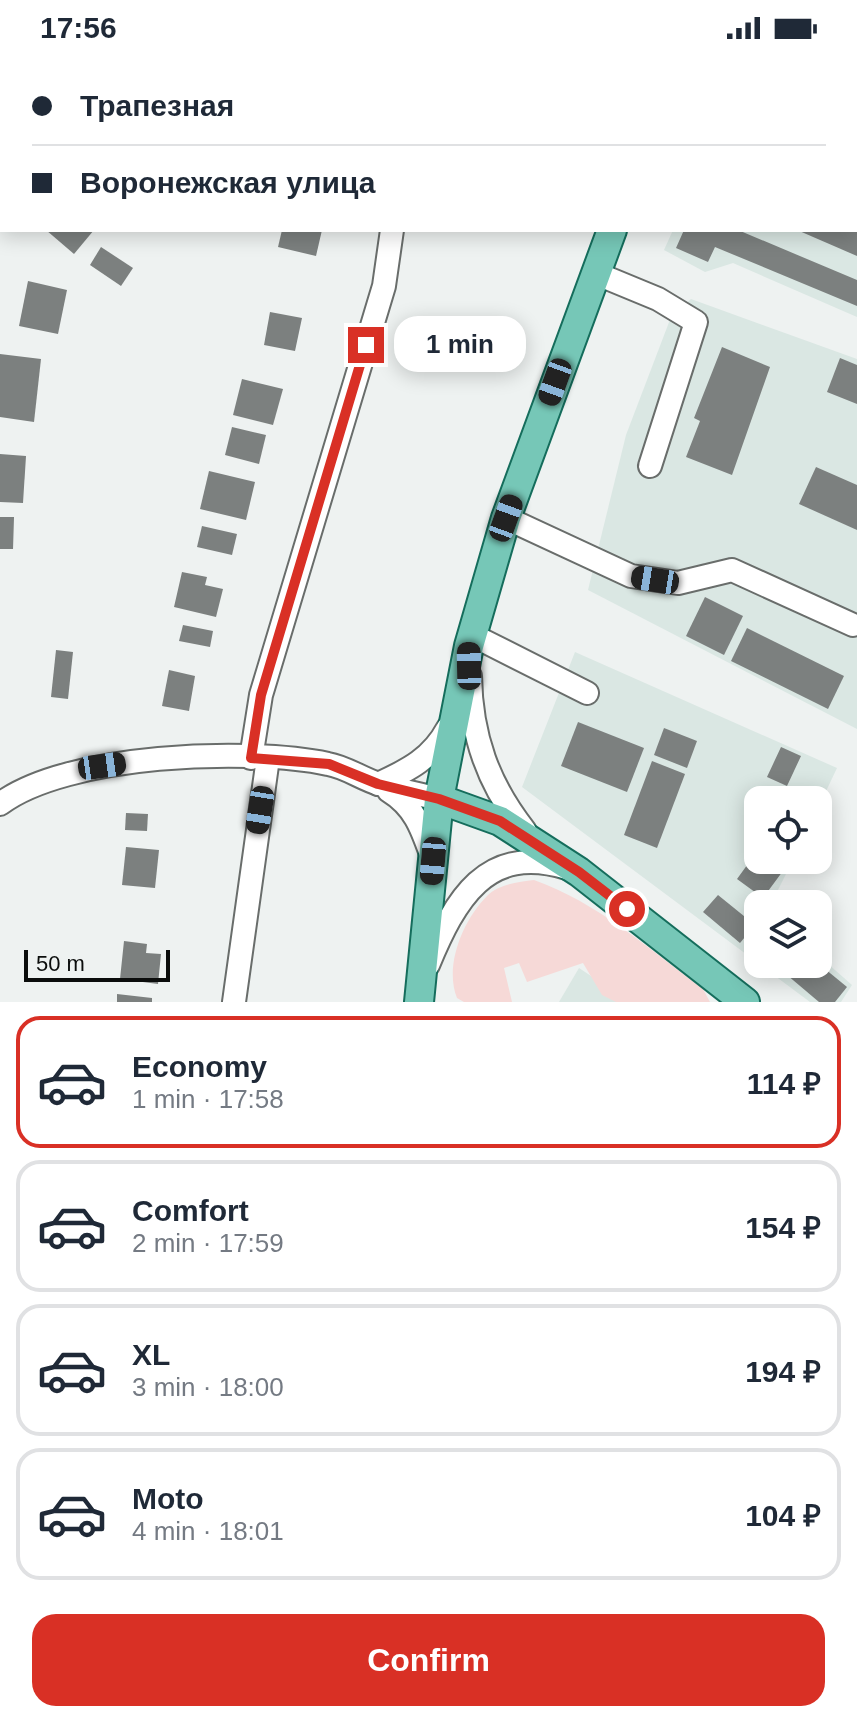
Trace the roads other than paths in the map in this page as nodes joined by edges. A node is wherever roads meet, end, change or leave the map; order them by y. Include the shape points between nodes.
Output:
1 (392, 232) edge
2 (606, 232) edge
3 (595, 273) junction
4 (650, 466) dead end
5 (506, 518) junction
6 (853, 625) dead end
7 (471, 640) junction
8 (587, 693) dead end
9 (455, 716) junction
10 (260, 758) junction
11 (378, 784) junction
12 (439, 799) junction
13 (0, 804) edge
14 (533, 842) junction
15 (433, 861) junction
16 (579, 872) junction
17 (421, 990) edge
18 (234, 1002) edge
19 (745, 1002) edge

1 - 10 street via 384,286 261,695
2 - 3 main road
3 - 4 street via 658,299 696,322
3 - 5 main road
5 - 6 street via 631,576 678,583 732,570
5 - 7 main road
7 - 8 street
7 - 9 main road
7 - 14 street via 473,720 483,764 502,802
9 - 11 street via 436,750
9 - 12 main road
10 - 11 street via 329,764
10 - 13 street via 161,758 73,770
10 - 18 street
11 - 12 street
11 - 15 street via 407,802
12 - 14 main road via 500,821
12 - 15 main road
14 - 16 main road
15 - 17 main road
16 - 17 street via 551,863 517,862 481,876 441,932
16 - 19 main road

